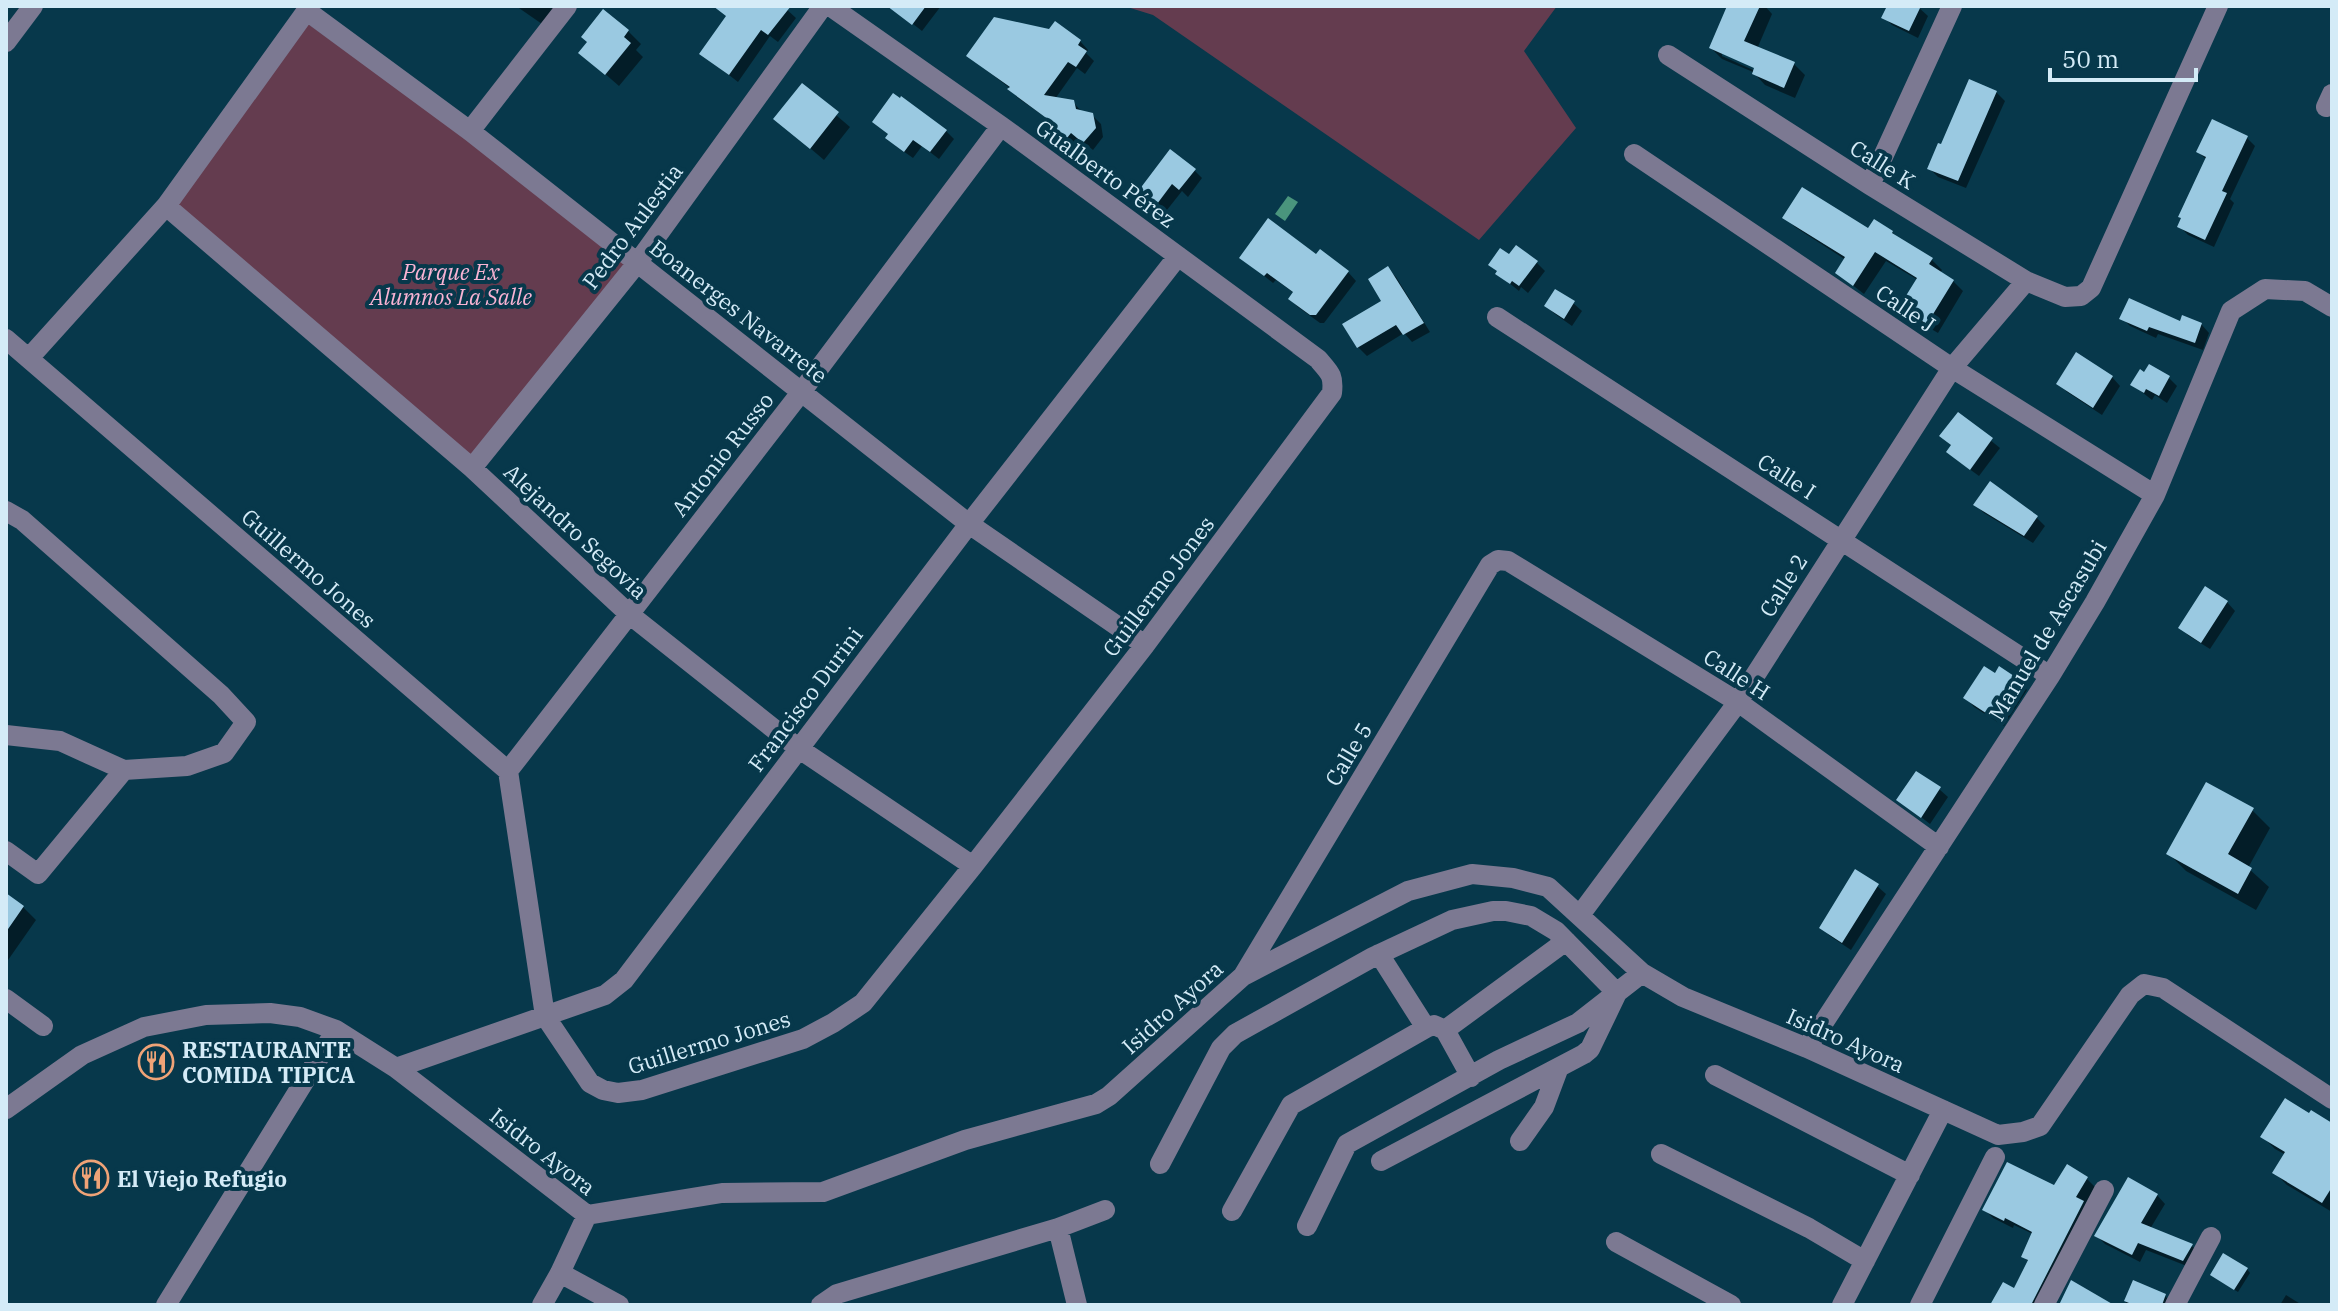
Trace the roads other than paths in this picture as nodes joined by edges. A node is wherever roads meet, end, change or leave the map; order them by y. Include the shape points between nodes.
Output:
1 (33, 6) edge
2 (567, 6) edge
3 (823, 6) edge
4 (830, 6) edge
5 (1952, 6) edge
6 (2218, 6) edge
7 (308, 8) edge
8 (6, 42) edge
9 (1668, 55) dead end
10 (1001, 126) junction
11 (470, 131) junction
12 (1634, 154) dead end
13 (1870, 185) junction
14 (166, 206) junction
15 (1178, 256) junction
16 (638, 262) junction
17 (2026, 281) junction
18 (2332, 307) edge
19 (1497, 317) dead end
20 (6, 339) edge
21 (29, 358) junction
22 (1952, 368) junction
23 (802, 391) junction
24 (1332, 393) joint
25 (472, 468) junction
26 (2155, 495) junction
27 (6, 511) edge
28 (969, 524) junction
29 (1840, 539) junction
30 (1498, 560) joint
31 (629, 614) junction
32 (1145, 645) junction
33 (2050, 676) junction
34 (1738, 702) junction
35 (6, 735) edge
36 (798, 748) junction
37 (124, 770) junction
38 (508, 771) junction
39 (1939, 847) junction
40 (6, 851) edge
41 (973, 866) junction
42 (1580, 915) junction
43 (1566, 941) junction
44 (1379, 954) junction
45 (1642, 973) junction
46 (1243, 976) junction
47 (1617, 993) junction
48 (6, 999) edge
49 (545, 1016) junction
50 (43, 1026) dead end
51 (1435, 1029) junction
52 (336, 1030) junction
53 (1807, 1048) junction
54 (1559, 1067) junction
55 (396, 1068) junction
56 (1715, 1075) dead end
57 (1471, 1077) junction
58 (2332, 1099) edge
59 (6, 1109) edge
60 (1943, 1110) junction
61 (1520, 1141) dead end
62 (1661, 1154) dead end
63 (1995, 1157) dead end
64 (1381, 1161) dead end
65 (1160, 1164) dead end
66 (1910, 1175) junction
67 (2104, 1190) dead end
68 (1105, 1210) dead end
69 (1232, 1211) dead end
70 (587, 1215) junction
71 (1307, 1226) dead end
72 (1058, 1228) junction
73 (2211, 1237) dead end
74 (1616, 1242) dead end
75 (1865, 1261) junction
76 (560, 1273) junction
77 (166, 1305) edge
78 (542, 1305) edge
79 (619, 1305) edge
80 (821, 1305) edge
81 (1077, 1305) edge
82 (1731, 1305) edge
83 (1842, 1305) edge
84 (1920, 1305) edge
85 (2044, 1305) edge
86 (2175, 1305) edge

1 - 8 street
2 - 11 street
3 - 16 street, Pedro Aulestia
4 - 10 street, Gualberto Pérez
5 - 13 street
6 - 17 street, Calle K via 2091,288 2081,296 2065,297
7 - 11 street, Boanerges Navarrete
7 - 14 street
9 - 13 street, Calle K
10 - 15 street, Gualberto Pérez
10 - 23 street, Antonio Russo
11 - 16 street, Boanerges Navarrete
12 - 22 street, Calle J
13 - 17 street, Calle K
14 - 21 street
14 - 25 street, Alejandro Segovia
15 - 24 street, Gualberto Pérez via 1318,359 1331,372
15 - 28 street, Francisco Durini
16 - 23 street, Boanerges Navarrete
16 - 25 street, Pedro Aulestia
17 - 22 street, Calle 2
18 - 26 street, Manuel de Ascasubi via 2305,291 2265,289 2231,311
19 - 29 street, Calle I
20 - 21 street, Guillermo Jones
21 - 38 street, Guillermo Jones
22 - 26 street, Calle J
22 - 29 street, Calle 2
23 - 28 street, Boanerges Navarrete
23 - 31 street, Antonio Russo
24 - 32 street, Guillermo Jones
25 - 31 street, Alejandro Segovia
26 - 33 street, Manuel de Ascasubi
27 - 37 street via 246,722 224,753 187,766
28 - 32 street, Boanerges Navarrete
28 - 36 street, Francisco Durini
29 - 33 street, Calle I
29 - 34 street, Calle 2
30 - 34 street, Calle H via 1508,561
30 - 46 street, Calle 5 via 1490,565
31 - 36 street, Alejandro Segovia
31 - 38 street, Antonio Russo
32 - 41 street, Guillermo Jones
33 - 39 street, Manuel de Ascasubi
34 - 39 street, Calle H
34 - 42 street, Calle 2
35 - 37 street via 60,741
36 - 41 street, Alejandro Segovia
36 - 49 street, Francisco Durini via 624,980 605,995
37 - 40 street via 38,874
38 - 49 street, Guillermo Jones
39 - 53 street, Manuel de Ascasubi
41 - 49 street, Guillermo Jones via 863,1003 803,1039 618,1093 590,1083
42 - 45 street, Isidro Ayora
42 - 46 street, Isidro Ayora via 1548,887 1472,874 1408,891
43 - 44 street via 1531,916 1493,911 1452,920
43 - 47 street
43 - 51 street
44 - 51 street
44 - 65 street via 1229,1040
45 - 47 street
45 - 53 street, Isidro Ayora via 1683,997
46 - 70 street, Isidro Ayora via 1096,1104 965,1140 823,1192 722,1193
47 - 54 street via 1590,1049
47 - 57 street via 1578,1023
48 - 50 street
49 - 55 street, Francisco Durini
51 - 57 street
51 - 69 street via 1291,1105
52 - 55 street, Isidro Ayora
52 - 59 street, Isidro Ayora via 270,1013 206,1015 144,1027 82,1055
52 - 77 street
53 - 60 street, Isidro Ayora
54 - 61 street via 1544,1107
54 - 64 street
55 - 70 street, Isidro Ayora
56 - 66 street
57 - 71 street via 1347,1144
58 - 60 street, Isidro Ayora via 2163,988 2144,984 2130,995 2040,1126 1998,1135
60 - 66 street
62 - 75 street
63 - 84 street
66 - 75 street
67 - 85 street
68 - 72 street
70 - 76 street
72 - 80 street via 837,1294
72 - 81 street
73 - 86 street
74 - 82 street
75 - 83 street
76 - 78 street
76 - 79 street

